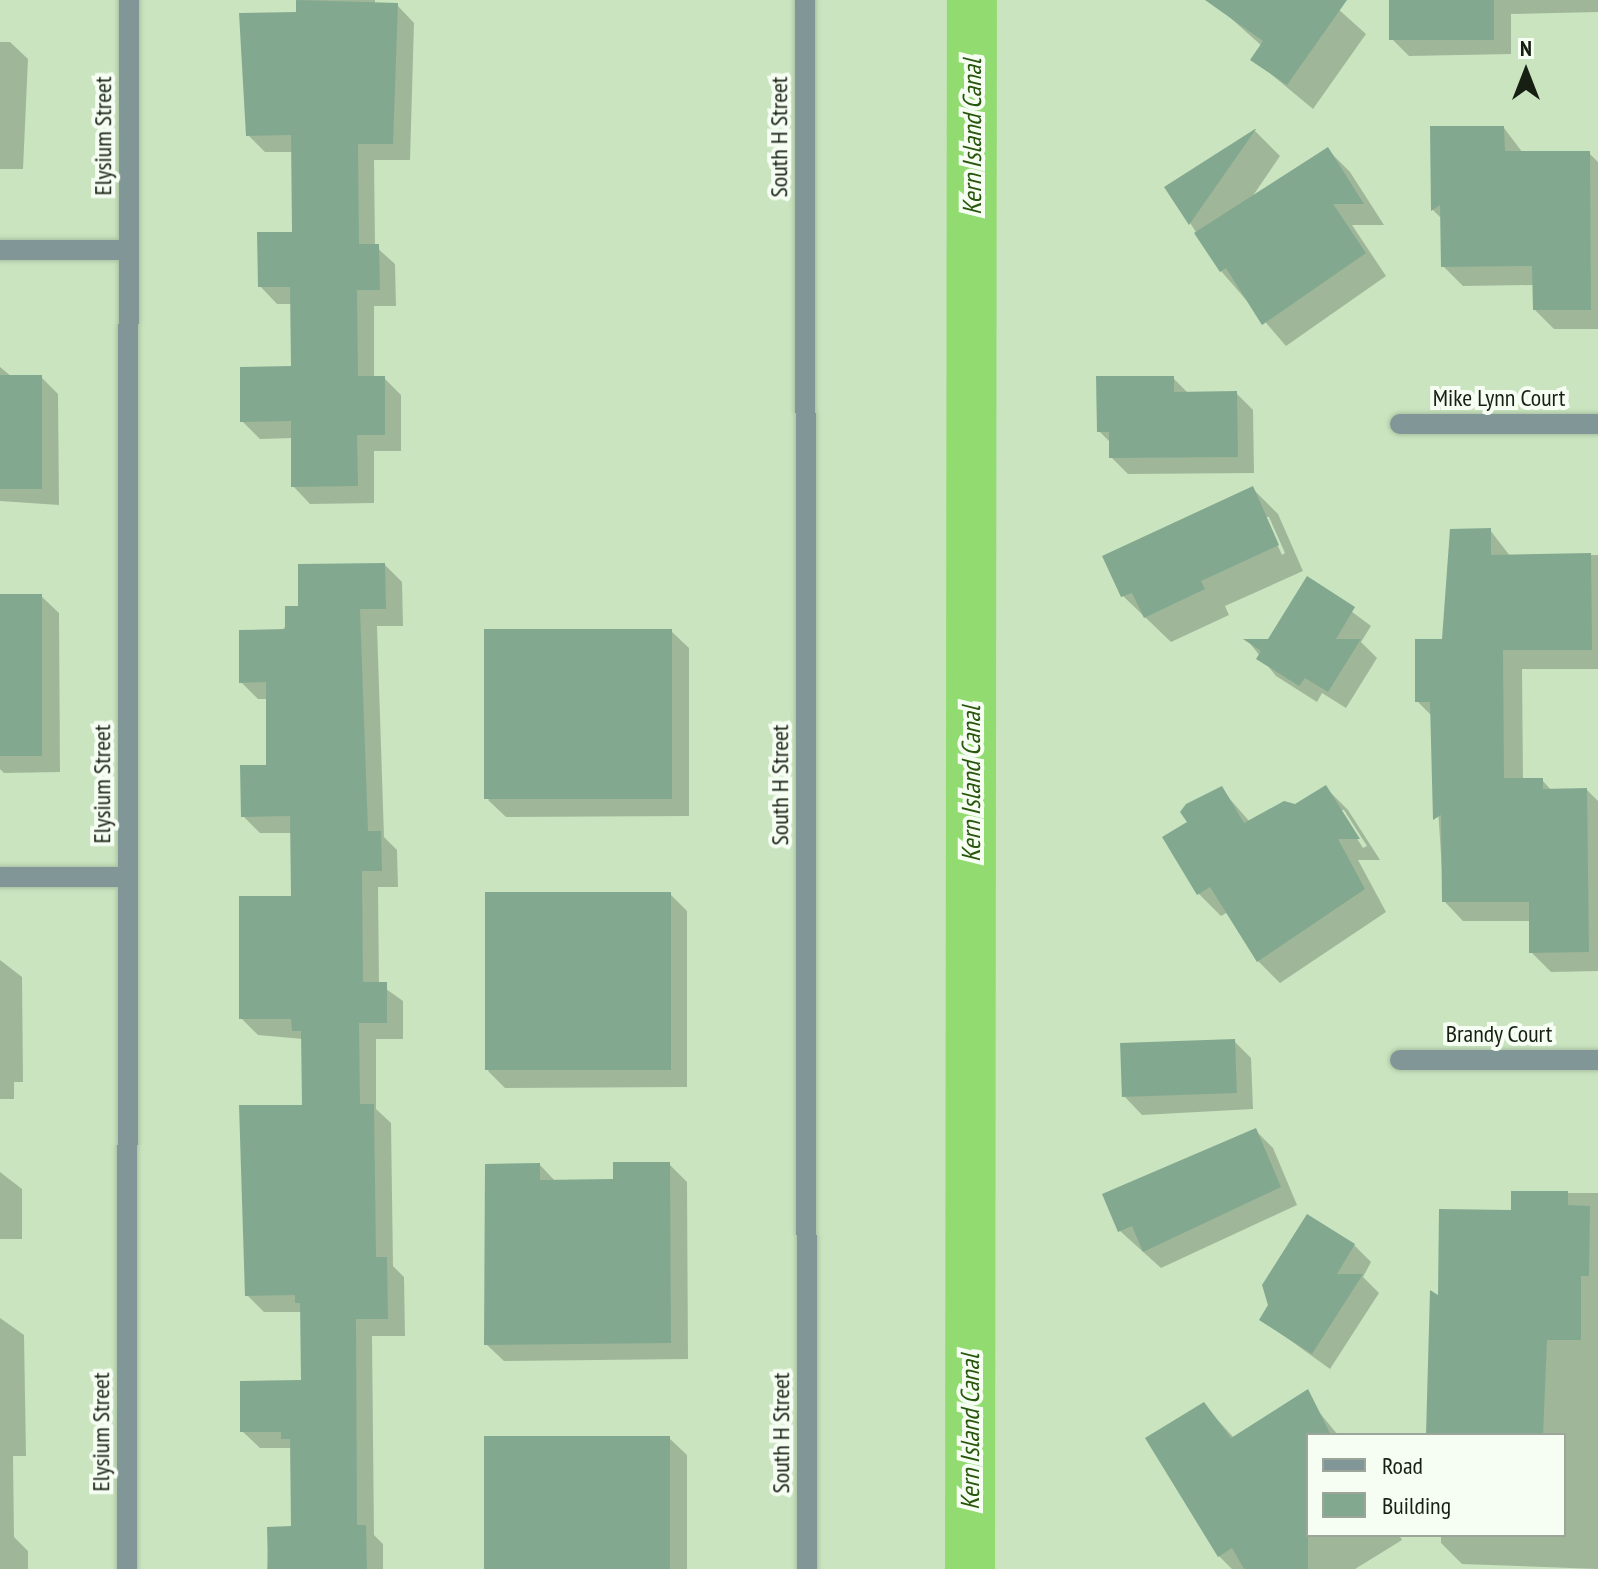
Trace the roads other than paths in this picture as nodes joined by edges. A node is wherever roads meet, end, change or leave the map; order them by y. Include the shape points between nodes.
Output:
1 (129, 0) edge
2 (805, 0) edge
3 (0, 250) edge
4 (128, 250) junction
5 (1400, 424) dead end
6 (1598, 424) edge
7 (0, 877) edge
8 (128, 877) junction
9 (1400, 1060) dead end
10 (1598, 1060) edge
11 (127, 1569) edge
12 (807, 1569) edge

1 - 4 street, Elysium Street
2 - 12 street, South H Street
3 - 4 street
4 - 8 street, Elysium Street
5 - 6 street, Mike Lynn Court
7 - 8 street
8 - 11 street, Elysium Street
9 - 10 street, Brandy Court

